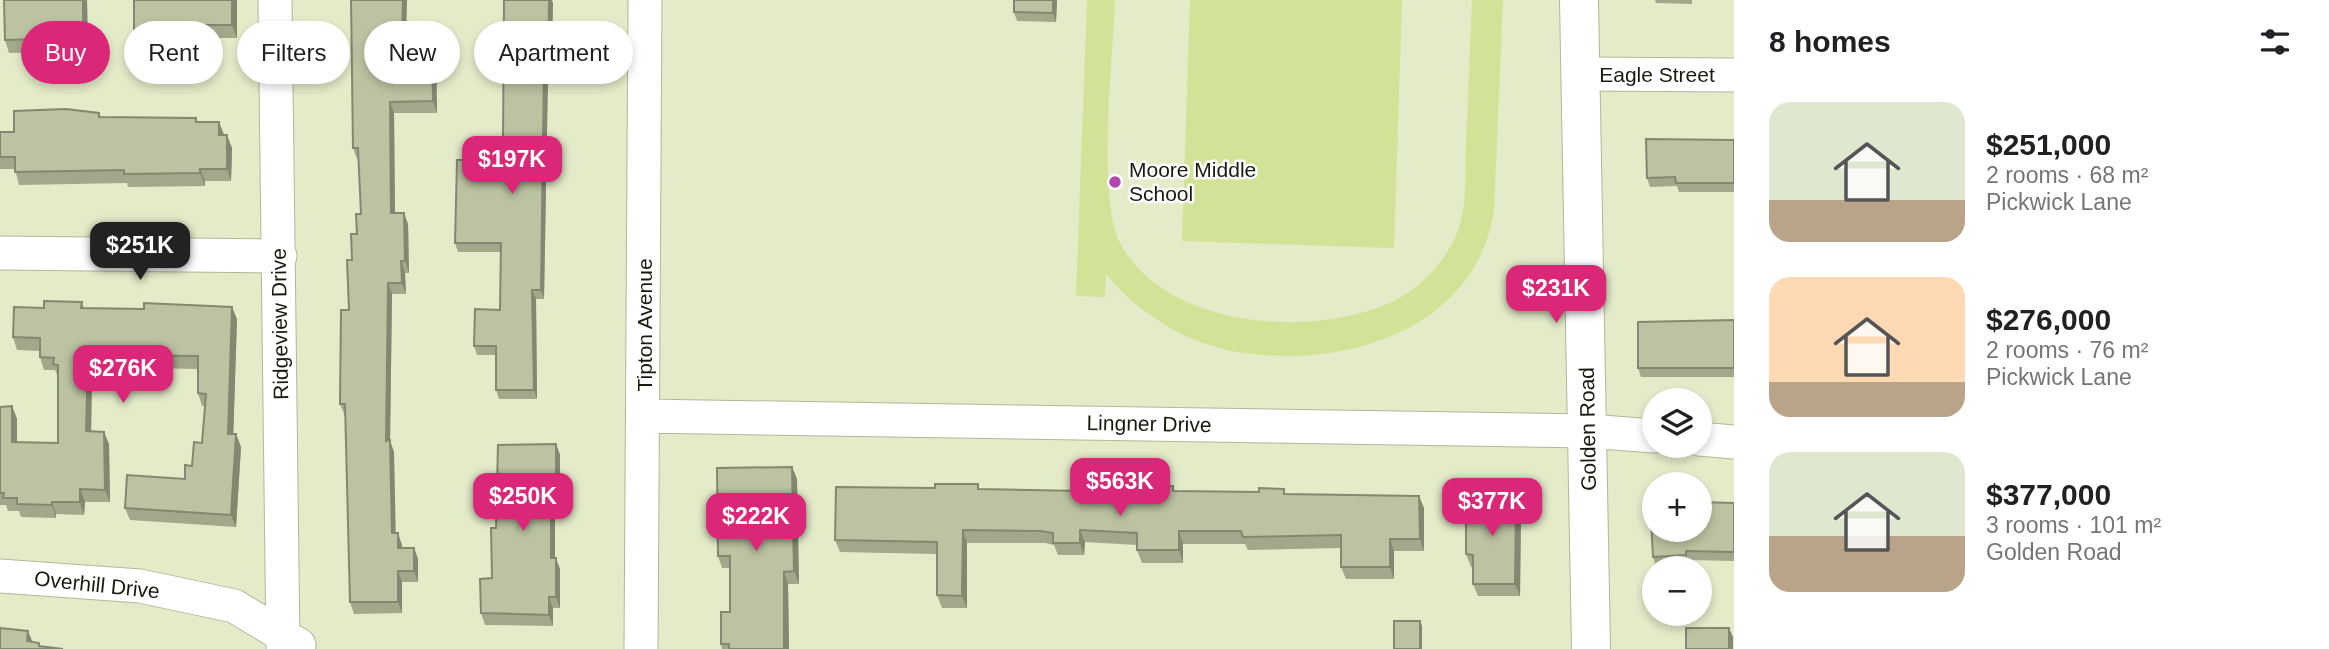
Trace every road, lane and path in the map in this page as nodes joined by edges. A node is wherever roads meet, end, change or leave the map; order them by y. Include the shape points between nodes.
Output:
1 (275, 0) edge
2 (645, 0) edge
3 (1579, 0) edge
4 (1580, 74) junction
5 (1734, 75) edge
6 (0, 253) edge
7 (280, 256) junction
8 (644, 415) junction
9 (1588, 430) junction
10 (1642, 435) edge
11 (1712, 440) edge
12 (1734, 442) edge
13 (0, 576) edge
14 (291, 644) edge
15 (641, 649) edge
16 (1591, 649) edge

1 - 7 street, Ridgeview Drive
2 - 8 street, Tipton Avenue
3 - 4 street, Golden Road
4 - 5 street, Eagle Street
4 - 9 street, Golden Road
6 - 7 street
7 - 14 street, Ridgeview Drive
8 - 9 street, Lingner Drive
8 - 15 street, Tipton Avenue
9 - 10 street, Lingner Drive
9 - 16 street, Golden Road
11 - 12 street
13 - 14 street, Overhill Drive via 140,586 234,606

